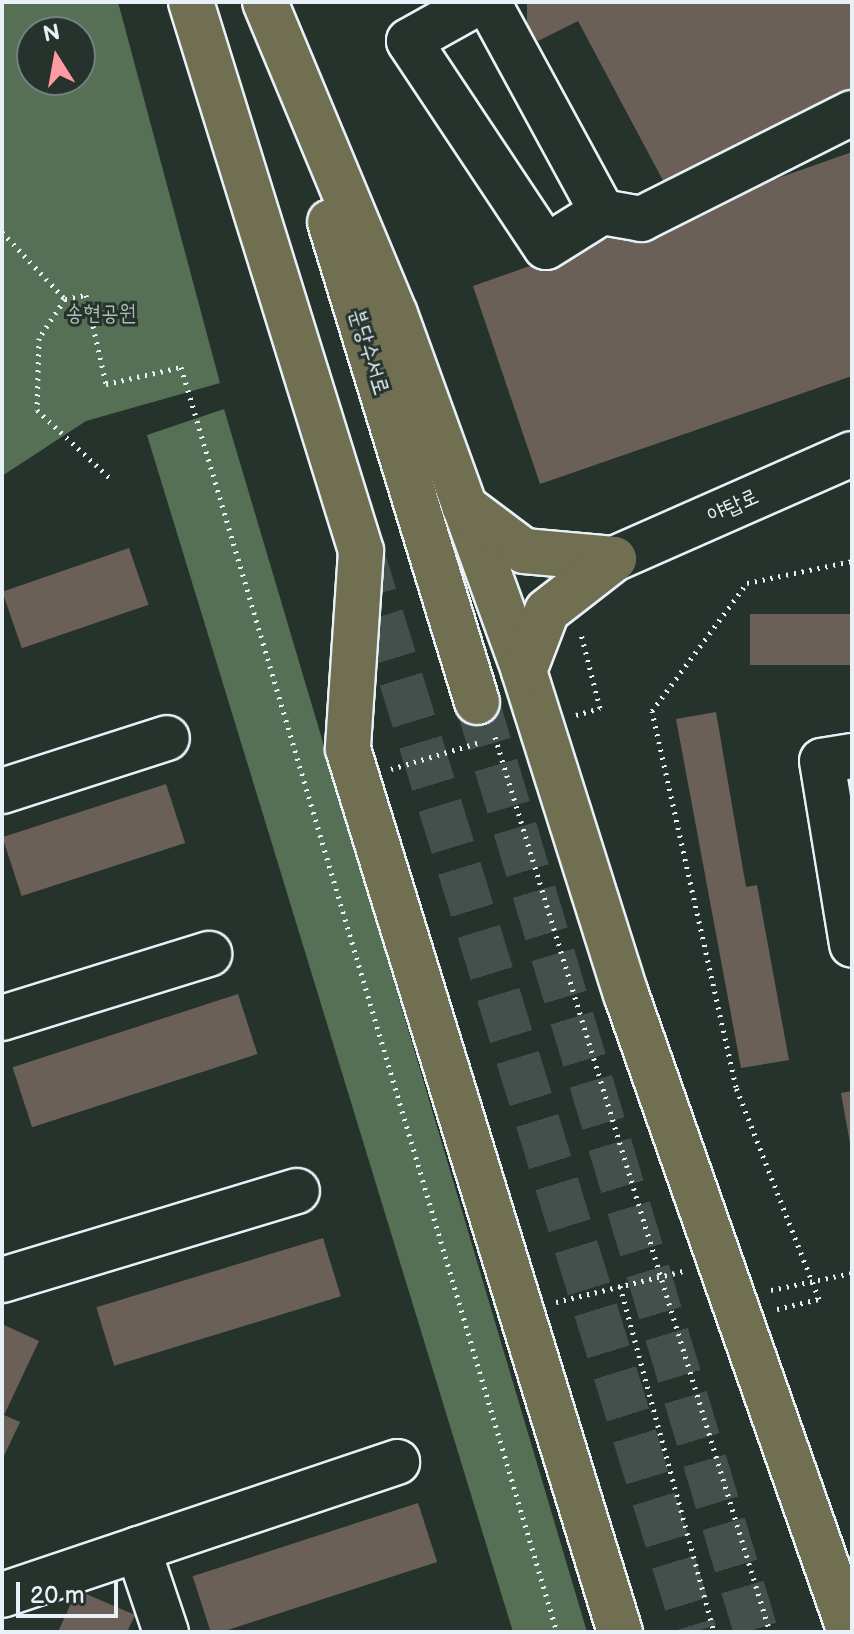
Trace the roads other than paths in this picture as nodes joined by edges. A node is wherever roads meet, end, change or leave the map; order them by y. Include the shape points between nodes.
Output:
1 (191, 2) edge
2 (264, 2) edge
3 (479, 2) edge
4 (488, 2) edge
5 (852, 113) edge
6 (602, 212) junction
7 (852, 454) edge
8 (464, 506) junction
9 (614, 559) junction
10 (524, 671) junction
11 (477, 702) tunnel mouth
12 (167, 738) dead end
13 (852, 756) edge
14 (2, 791) edge
15 (848, 892) edge
16 (852, 945) edge
17 (209, 954) dead end
18 (2, 1018) edge
19 (297, 1191) dead end
20 (2, 1280) edge
21 (397, 1462) dead end
22 (138, 1549) junction
23 (2, 1595) edge
24 (166, 1632) edge
25 (620, 1632) edge
26 (850, 1632) edge

1 - 25 highway via 361,551 348,749
2 - 8 highway via 395,314
2 - 11 highway, 분당수서로
3 - 6 street via 409,41 546,247
4 - 6 street
5 - 6 street via 641,219
7 - 9 street, 야탑로
8 - 9 highway via 524,551
8 - 10 highway
9 - 10 highway via 547,611
10 - 26 highway via 626,994
12 - 14 street
13 - 15 street via 822,761
15 - 16 street
17 - 18 street
19 - 20 street
21 - 22 street
22 - 23 street
22 - 24 street

